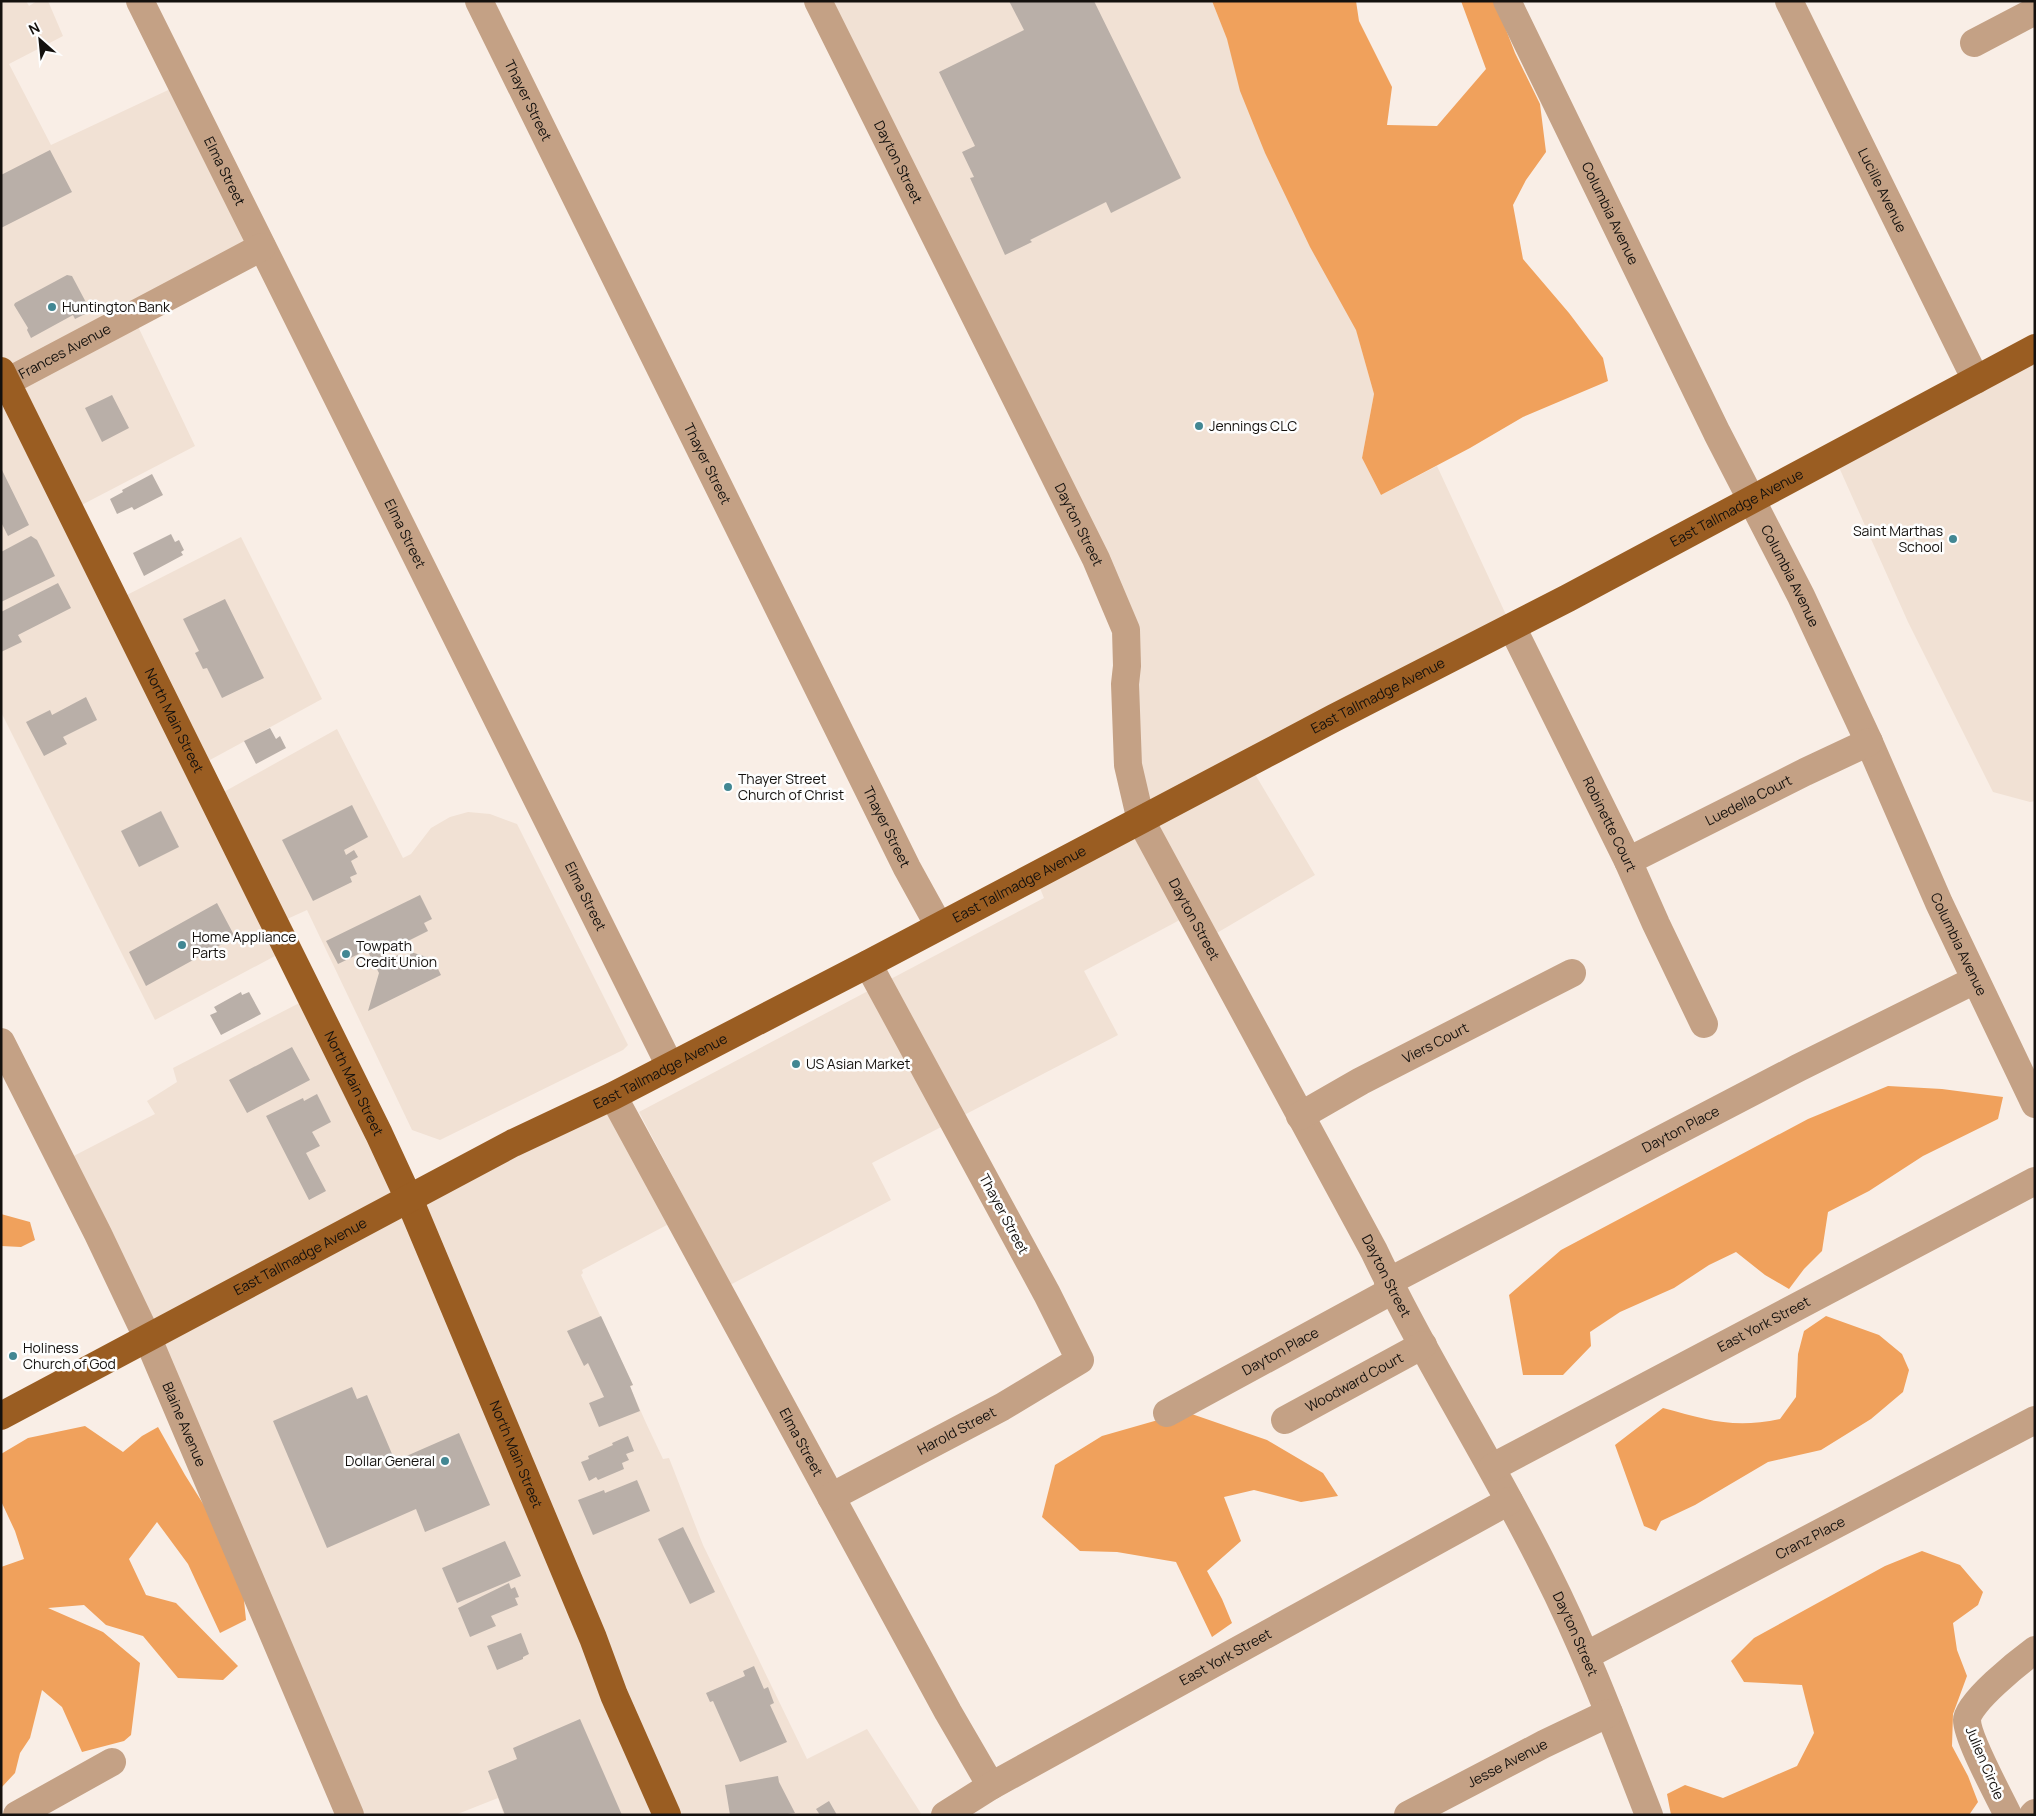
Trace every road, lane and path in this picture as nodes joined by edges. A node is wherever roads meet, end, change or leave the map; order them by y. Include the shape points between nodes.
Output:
1 (140, 1) edge
2 (478, 1) edge
3 (818, 1) edge
4 (1506, 1) edge
5 (1789, 1) edge
6 (2035, 11) edge
7 (1974, 43) dead end
8 (262, 247) junction
9 (2035, 348) edge
10 (3, 379) edge
11 (1976, 380) junction
12 (1752, 500) junction
13 (1512, 626) junction
14 (1869, 742) junction
15 (1141, 821) junction
16 (1628, 861) junction
17 (939, 926) junction
18 (868, 964) junction
19 (1572, 973) dead end
20 (1975, 980) junction
21 (1704, 1024) dead end
22 (1, 1042) edge
23 (670, 1066) junction
24 (613, 1096) junction
25 (2035, 1104) edge
26 (1300, 1116) junction
27 (2035, 1182) edge
28 (409, 1199) junction
29 (1390, 1286) junction
30 (148, 1339) junction
31 (1423, 1345) junction
32 (1080, 1360) joint
33 (1167, 1413) dead end
34 (1, 1416) edge
35 (1285, 1420) dead end
36 (2035, 1420) edge
37 (1493, 1467) junction
38 (831, 1497) junction
39 (1509, 1501) junction
40 (2035, 1650) edge
41 (1586, 1655) junction
42 (1609, 1713) junction
43 (112, 1762) dead end
44 (991, 1786) junction
45 (17, 1815) edge
46 (350, 1815) edge
47 (666, 1815) edge
48 (945, 1815) edge
49 (1408, 1815) edge
50 (1649, 1815) edge
51 (2008, 1815) edge

1 - 8 street, Elma Street
2 - 17 street, Thayer Street via 907,868
3 - 15 street, Dayton Street via 1091,550 1126,630 1128,765
4 - 12 street, Columbia Avenue
5 - 11 street, Lucille Avenue
6 - 7 street
8 - 10 street, Frances Avenue
8 - 23 street, Elma Street
9 - 11 main road, East Tallmadge Avenue
10 - 28 main road, North Main Street
11 - 12 main road, East Tallmadge Avenue
12 - 13 main road, East Tallmadge Avenue
12 - 14 street, Columbia Avenue
13 - 15 main road, East Tallmadge Avenue
13 - 16 street, Robinette Court
14 - 16 street, Luedella Court
14 - 20 street, Columbia Avenue
15 - 17 main road, East Tallmadge Avenue
15 - 26 street, Dayton Street
16 - 21 street, Robinette Court
17 - 18 main road, East Tallmadge Avenue
18 - 23 main road, East Tallmadge Avenue
18 - 32 street, Thayer Street
19 - 26 street, Viers Court
20 - 25 street, Columbia Avenue
20 - 29 street, Dayton Place via 1798,1068
22 - 30 street, Blaine Avenue
23 - 24 main road, East Tallmadge Avenue
24 - 28 main road, East Tallmadge Avenue
24 - 38 street, Elma Street
26 - 29 street, Dayton Street
27 - 37 street, East York Street
28 - 30 main road, East Tallmadge Avenue
28 - 47 main road, North Main Street
29 - 31 street, Dayton Street
29 - 33 street, Dayton Place
30 - 34 main road, East Tallmadge Avenue
30 - 46 street, Blaine Avenue
31 - 35 street, Woodward Court
31 - 37 street, Dayton Street
32 - 38 street, Harold Street via 1002,1407
36 - 41 street, Cranz Place
37 - 39 street, Dayton Street
38 - 44 street, Elma Street
39 - 41 street, Dayton Street
39 - 44 street, East York Street
40 - 51 street, Julien Circle via 1974,1703 1967,1720 1970,1735
41 - 42 street, Dayton Street
42 - 49 street, Jesse Avenue
42 - 50 street, Dayton Street
43 - 45 street
44 - 48 street, East York Street

